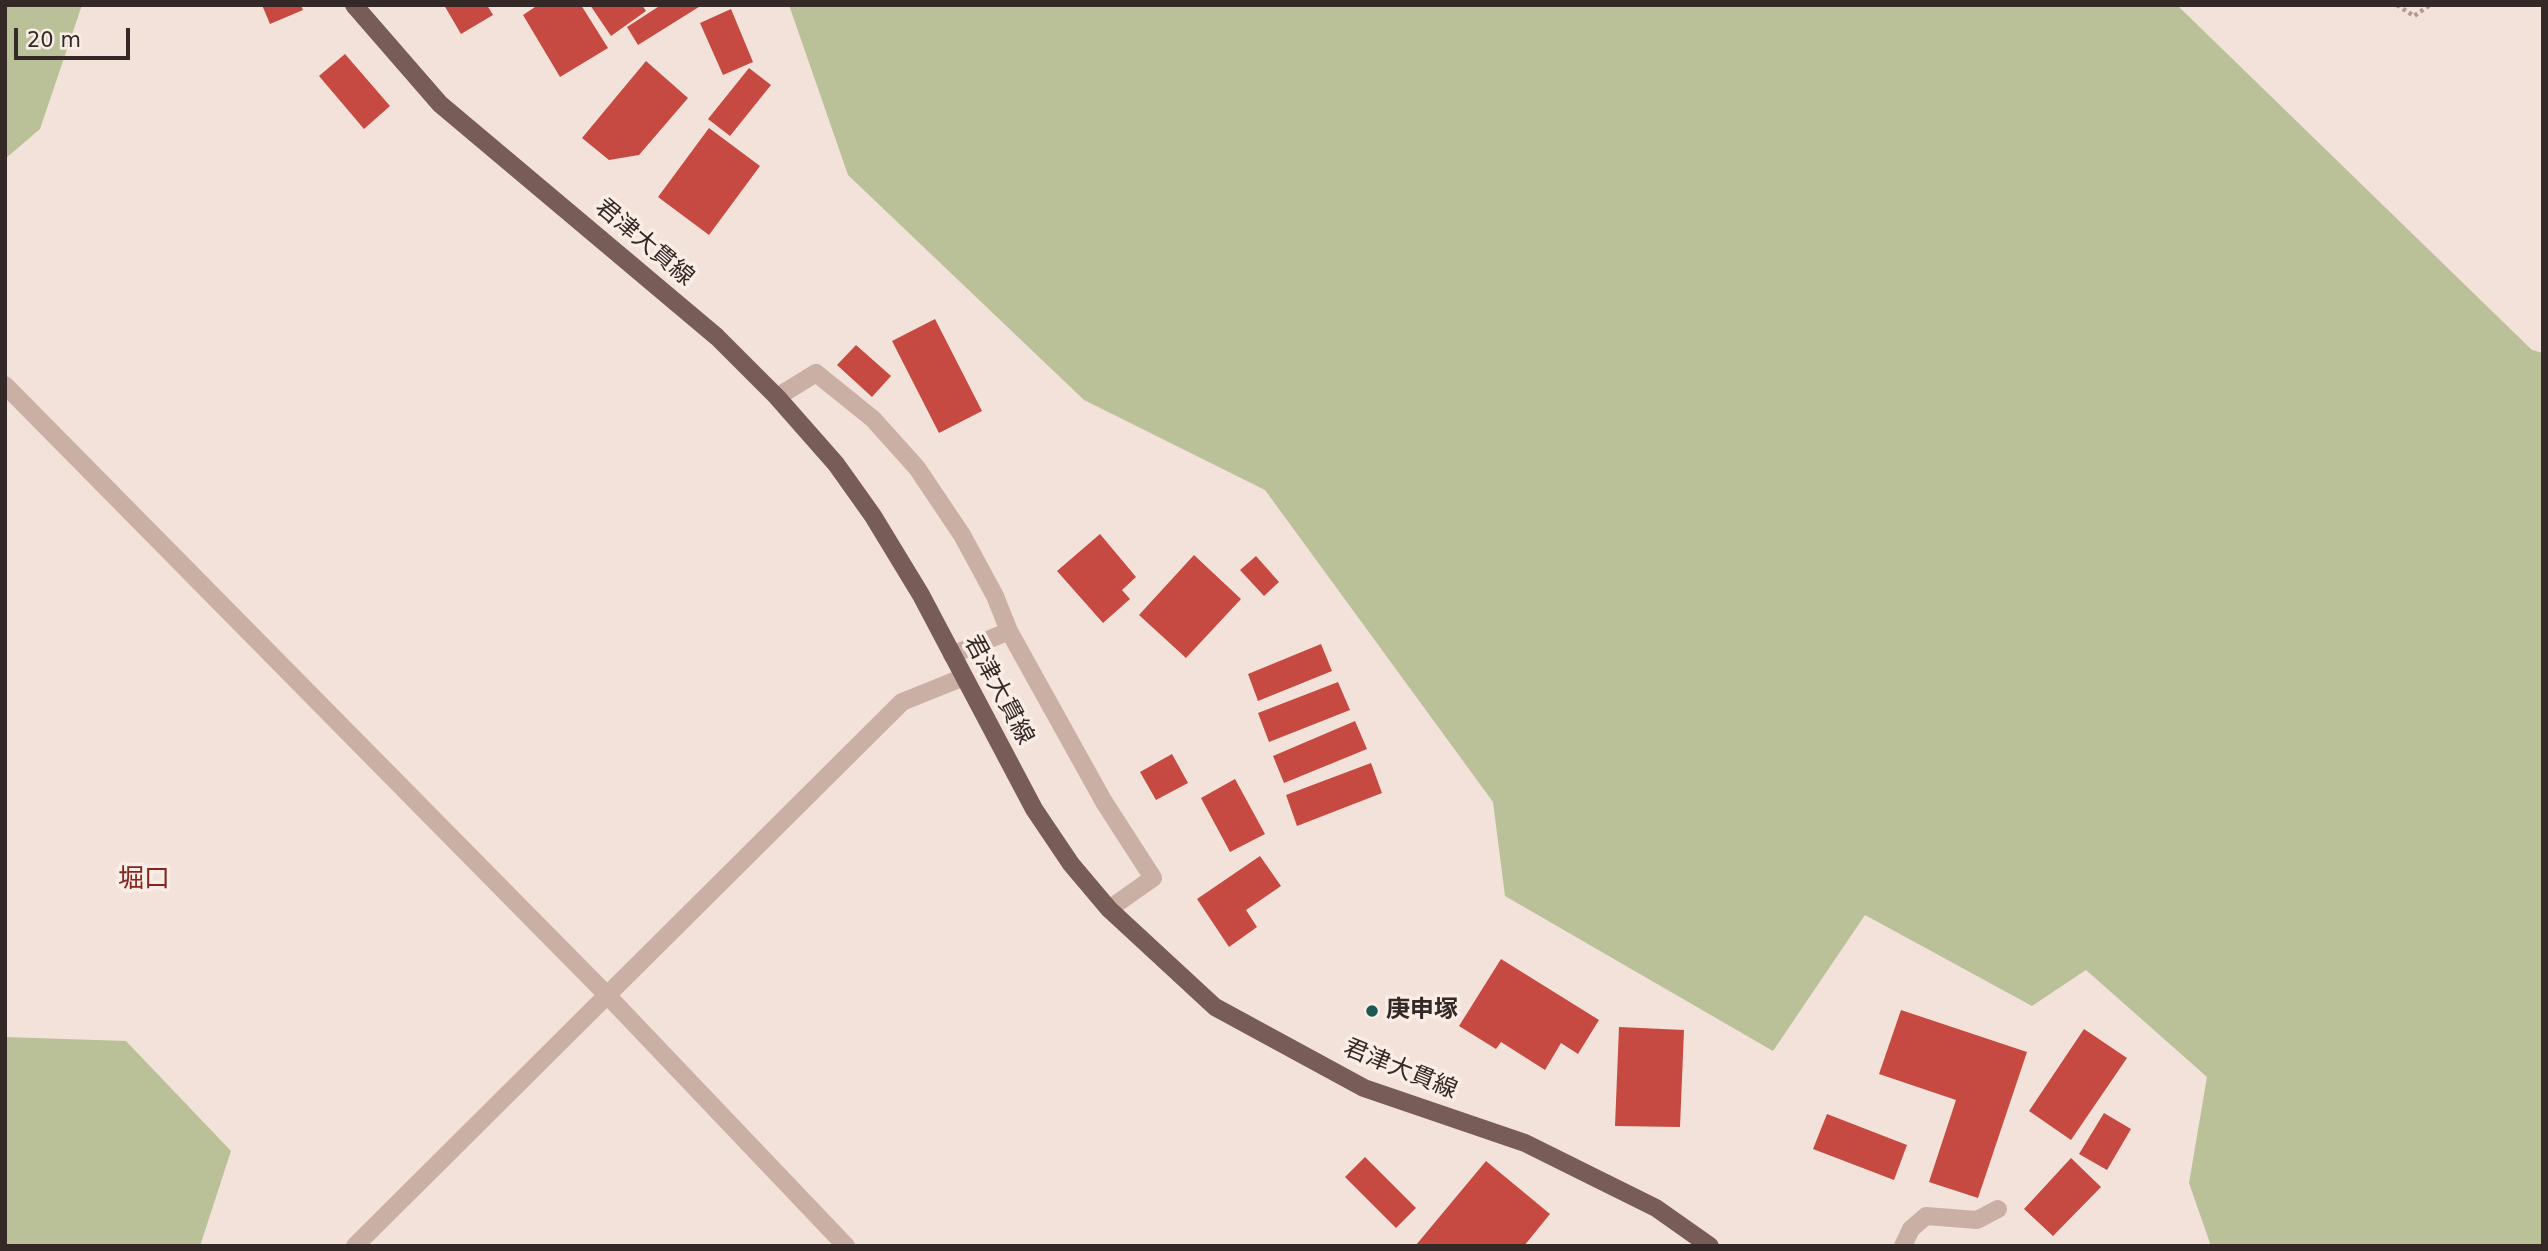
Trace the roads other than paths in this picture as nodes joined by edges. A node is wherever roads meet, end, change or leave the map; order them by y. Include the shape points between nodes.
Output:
1 (354, 5) edge
2 (5, 385) edge
3 (777, 397) junction
4 (1009, 631) junction
5 (952, 655) junction
6 (964, 677) junction
7 (1109, 909) junction
8 (607, 995) junction
9 (1998, 1209) dead end
10 (355, 1246) edge
11 (846, 1246) edge
12 (1710, 1246) edge
13 (1903, 1246) edge

1 - 3 main road, 君津大貫線 via 439,104 717,337
2 - 8 street
3 - 4 street via 816,373 873,419 917,468 962,534
3 - 5 main road, 君津大貫線 via 836,464 873,516
4 - 5 street
4 - 7 street via 1104,802 1153,878
5 - 6 main road, 君津大貫線
6 - 7 main road, 君津大貫線 via 1034,809
6 - 8 street via 902,702
7 - 12 main road, 君津大貫線 via 1215,1007 1364,1088 1525,1143 1656,1208
8 - 10 street
8 - 11 street
9 - 13 street via 1977,1220 1926,1216 1911,1229

